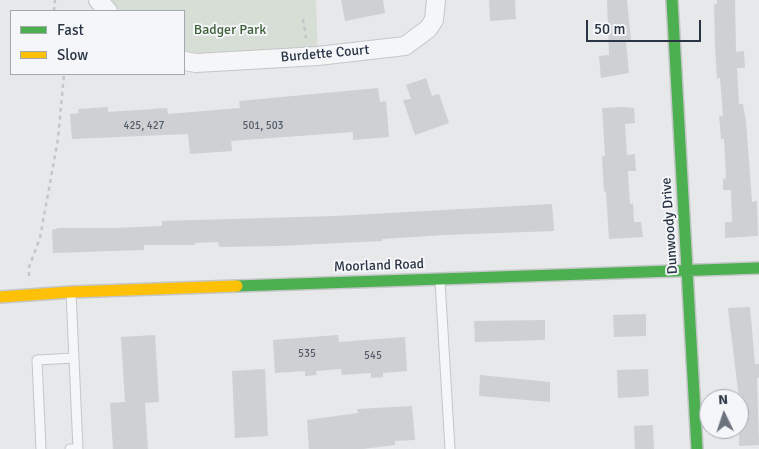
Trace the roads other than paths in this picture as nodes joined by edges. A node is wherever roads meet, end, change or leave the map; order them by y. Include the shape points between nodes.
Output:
1 (98, 0) edge
2 (436, 0) edge
3 (672, 0) edge
4 (107, 10) edge
5 (185, 61) edge
6 (759, 268) edge
7 (688, 271) junction
8 (440, 278) junction
9 (71, 292) junction
10 (0, 297) edge
11 (74, 358) junction
12 (41, 449) edge
13 (70, 449) edge
14 (450, 449) edge
15 (697, 449) edge

1 - 4 street
2 - 5 street, Burdette Court via 434,20 418,38 405,46 318,56
3 - 7 street, Dunwoody Drive
6 - 7 street, Moorland Road
7 - 8 street, Moorland Road
7 - 15 street, Dunwoody Drive
8 - 9 street, Moorland Road
8 - 14 lane
9 - 10 street, Moorland Road
9 - 11 lane
11 - 12 lane via 37,360
11 - 13 lane via 78,449

